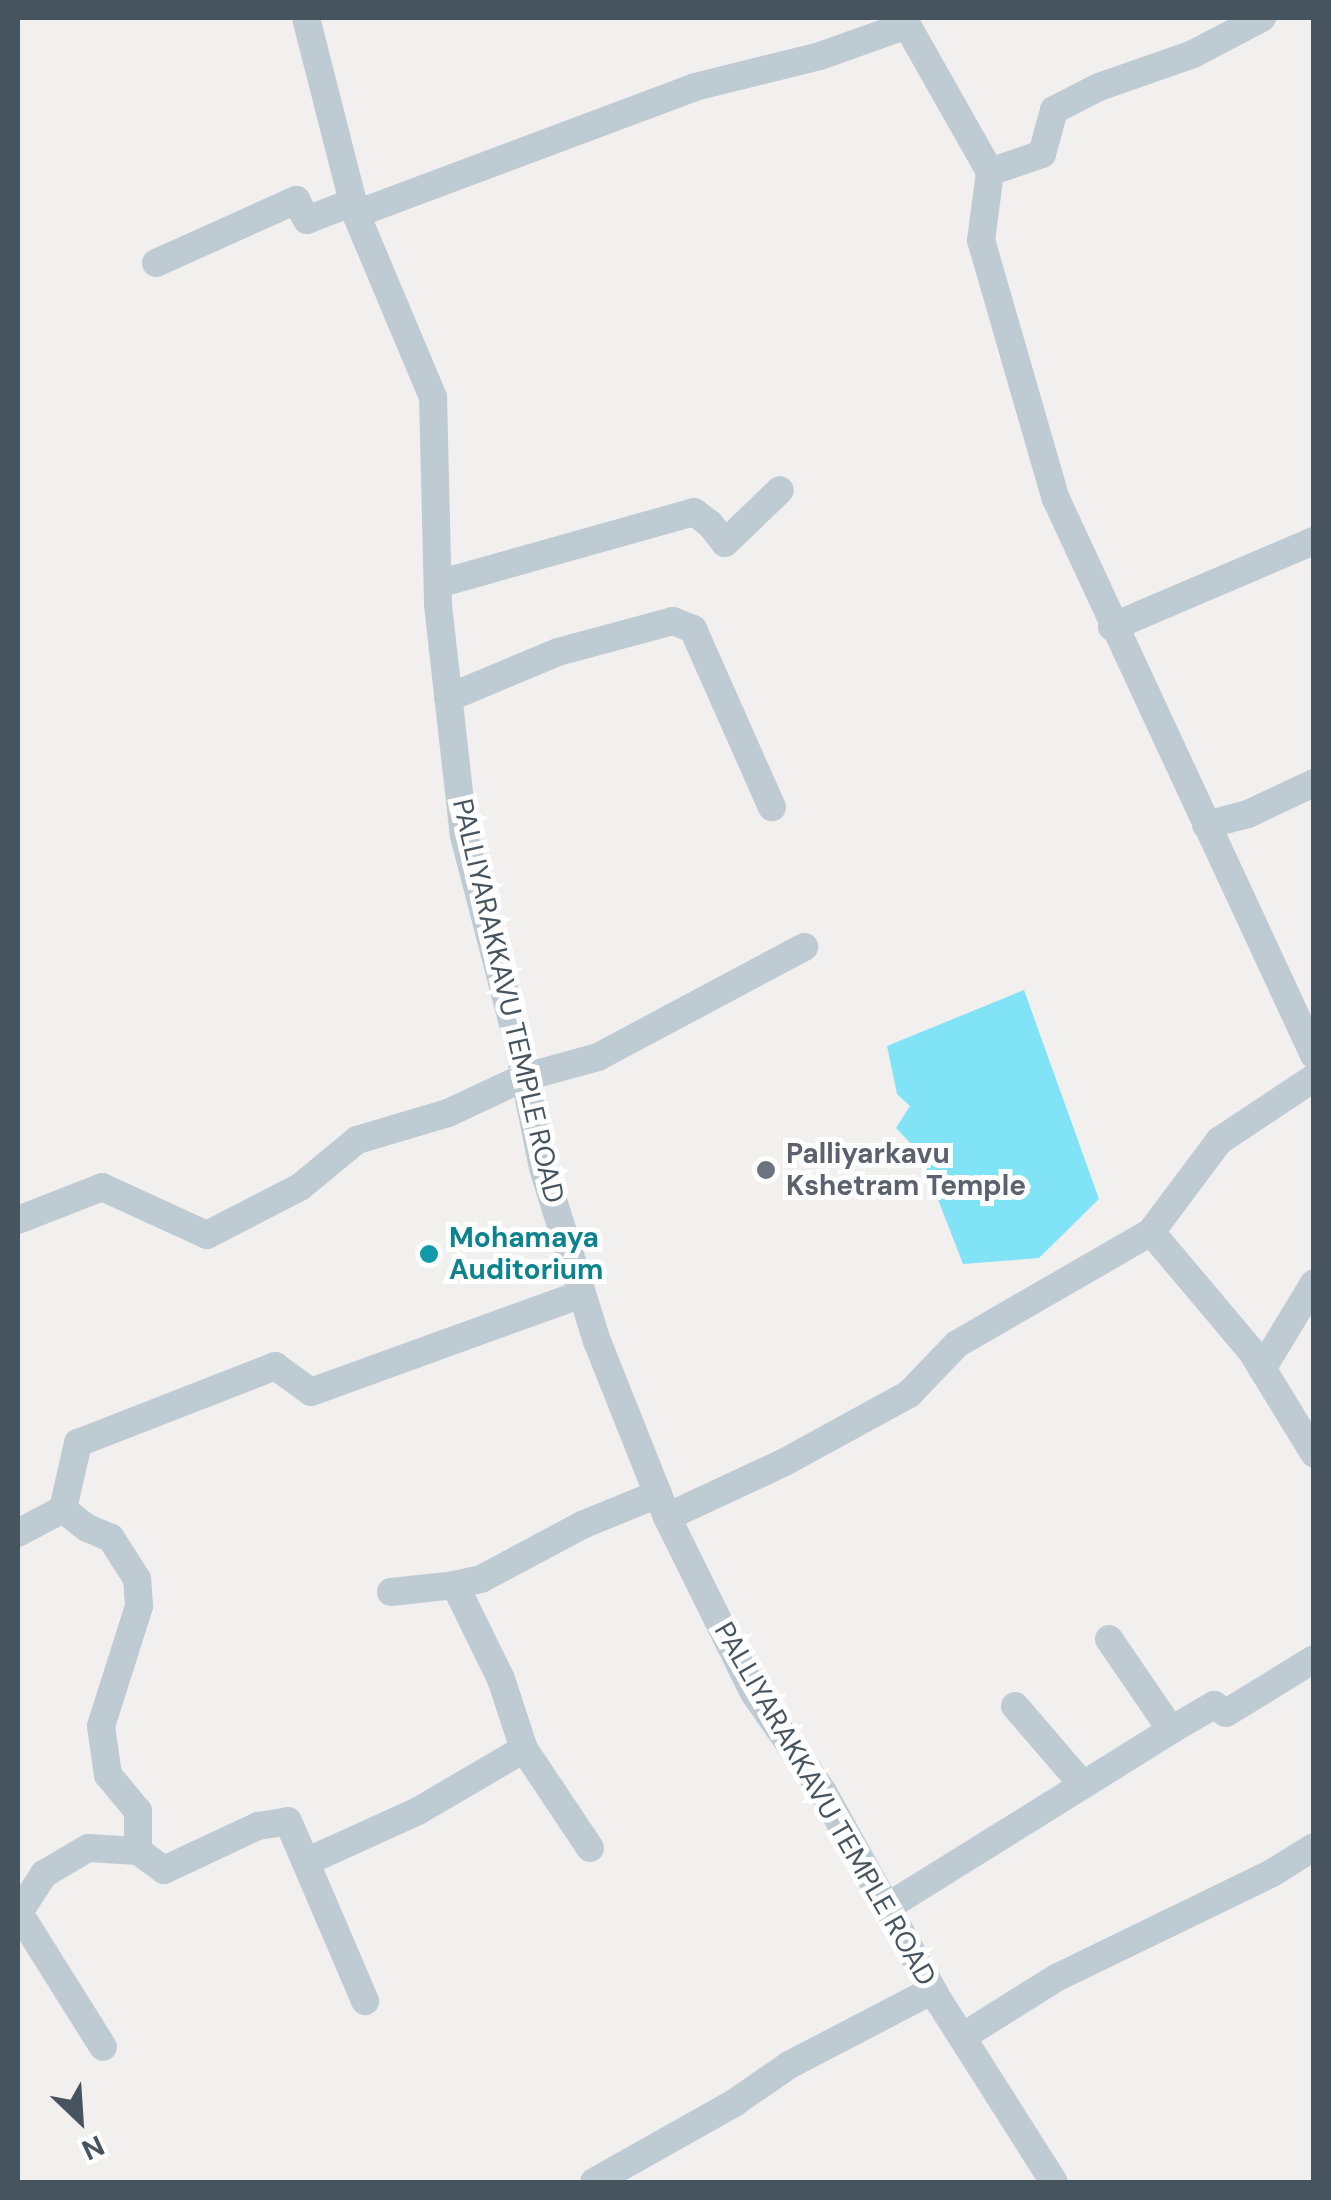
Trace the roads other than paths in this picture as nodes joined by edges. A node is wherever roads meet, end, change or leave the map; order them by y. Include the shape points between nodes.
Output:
1 (306, 18) edge
2 (1262, 18) edge
3 (905, 21) edge
4 (990, 172) junction
5 (355, 208) junction
6 (156, 263) dead end
7 (780, 490) dead end
8 (1314, 541) edge
9 (438, 584) junction
10 (1112, 628) junction
11 (448, 698) junction
12 (1314, 783) edge
13 (772, 807) dead end
14 (1206, 825) junction
15 (804, 948) dead end
16 (1314, 1055) edge
17 (525, 1077) junction
18 (1314, 1078) edge
19 (18, 1220) edge
20 (1151, 1232) junction
21 (1314, 1283) edge
22 (582, 1294) junction
23 (1262, 1369) junction
24 (1314, 1452) edge
25 (663, 1506) junction
26 (63, 1509) junction
27 (18, 1532) edge
28 (455, 1585) junction
29 (391, 1592) dead end
30 (1109, 1640) dead end
31 (1314, 1659) edge
32 (1015, 1706) dead end
33 (1171, 1730) junction
34 (524, 1749) junction
35 (1082, 1784) junction
36 (1314, 1847) edge
37 (590, 1848) dead end
38 (138, 1851) junction
39 (308, 1862) junction
40 (887, 1906) junction
41 (18, 1914) edge
42 (933, 1990) junction
43 (365, 2001) dead end
44 (962, 2037) junction
45 (102, 2047) dead end
46 (594, 2182) edge
47 (1054, 2182) edge

1 - 5 street, PALLIYARAKKAVU TEMPLE ROAD
2 - 4 street via 1166,66 1054,110 1042,154
3 - 4 street
3 - 5 street via 820,56 696,87
4 - 10 street via 980,240 1056,499
5 - 6 street via 308,220 296,200
5 - 9 street, PALLIYARAKKAVU TEMPLE ROAD via 433,397
7 - 9 street via 725,544 694,512
8 - 10 street
9 - 11 street, PALLIYARAKKAVU TEMPLE ROAD
10 - 14 street
11 - 13 street via 558,652 674,620 693,629
11 - 17 street, PALLIYARAKKAVU TEMPLE ROAD via 464,836
12 - 14 street
14 - 16 street
15 - 17 street via 598,1057
17 - 19 street via 448,1113 357,1140 300,1186 208,1235 102,1187
17 - 22 street, PALLIYARAKKAVU TEMPLE ROAD via 542,1168
18 - 20 street via 1219,1141
20 - 23 street
20 - 25 street via 957,1344 909,1394 783,1463
21 - 23 street
22 - 25 street, PALLIYARAKKAVU TEMPLE ROAD
22 - 26 street via 312,1392 274,1366 78,1443
23 - 24 street
25 - 28 street via 582,1525 481,1579
25 - 40 street, PALLIYARAKKAVU TEMPLE ROAD via 754,1692 823,1792
26 - 27 street
26 - 38 street via 111,1538 137,1579 134,1622 101,1726 108,1775 138,1811
28 - 29 street
28 - 34 street via 501,1679
30 - 33 street
31 - 33 street via 1226,1713 1214,1705
32 - 35 street
33 - 35 street
34 - 37 street
34 - 39 street via 418,1811
35 - 40 street
36 - 44 street via 1056,1978
38 - 39 street via 164,1870 258,1826 288,1821
38 - 41 street via 88,1848 44,1874
39 - 43 street
40 - 42 street, PALLIYARAKKAVU TEMPLE ROAD
41 - 45 street
42 - 44 street, PALLIYARAKKAVU TEMPLE ROAD
42 - 46 street via 789,2065
44 - 47 street, PALLIYARAKKAVU TEMPLE ROAD

